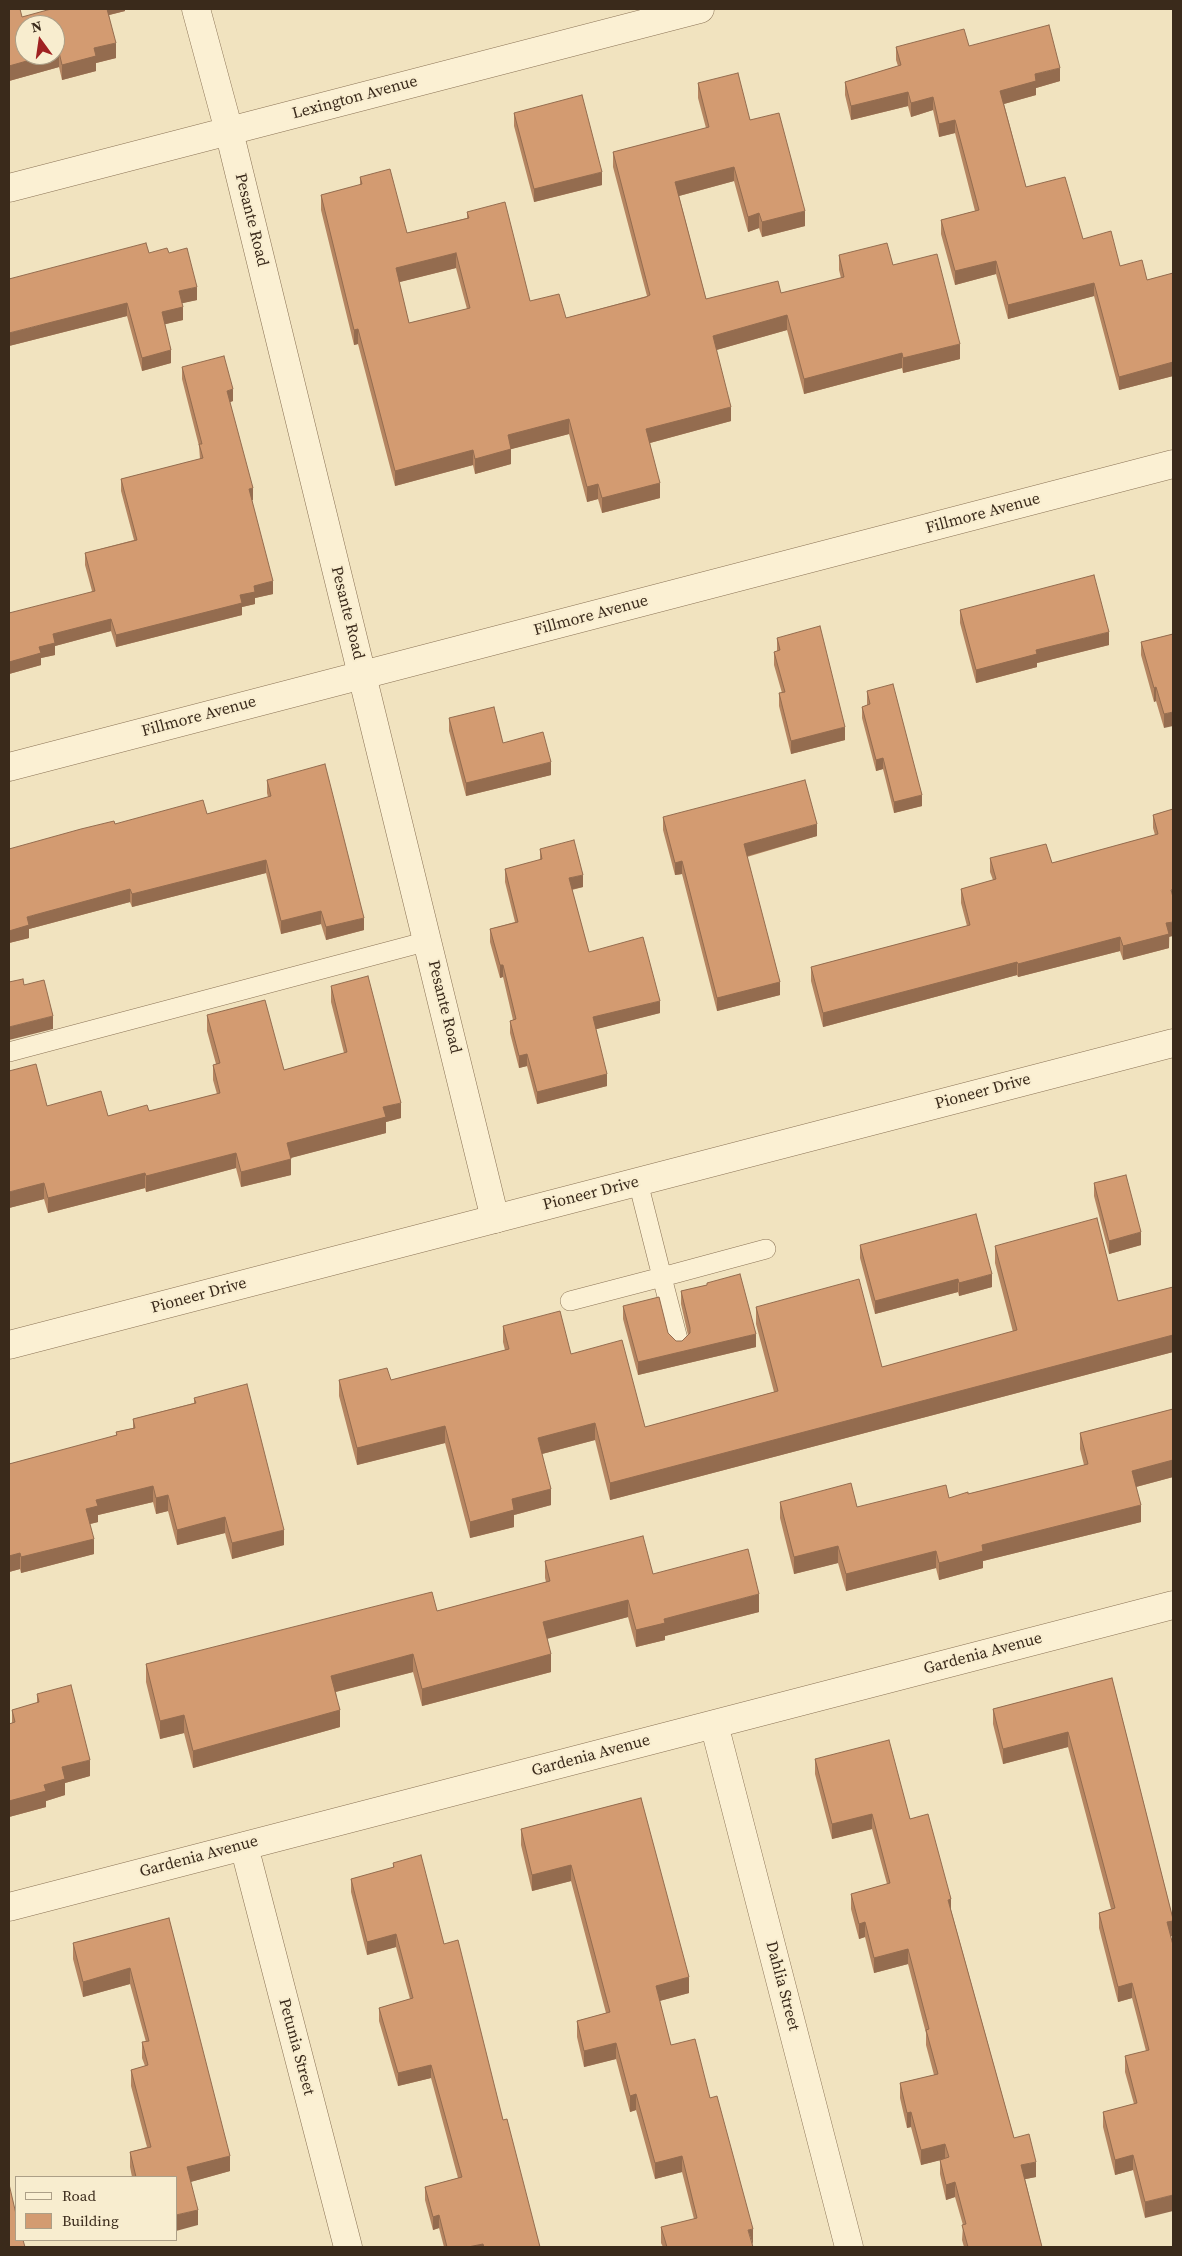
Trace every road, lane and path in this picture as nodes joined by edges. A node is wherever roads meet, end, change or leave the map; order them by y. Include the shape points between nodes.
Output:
1 (196, 9) edge
2 (700, 9) edge
3 (229, 131) junction
4 (9, 188) edge
5 (1173, 464) edge
6 (362, 675) junction
7 (9, 767) edge
8 (428, 941) junction
9 (1173, 1043) edge
10 (9, 1052) edge
11 (638, 1182) junction
12 (495, 1219) junction
13 (766, 1249) dead end
14 (662, 1277) junction
15 (570, 1301) dead end
16 (679, 1343) edge
17 (9, 1345) edge
18 (1173, 1605) edge
19 (714, 1724) junction
20 (244, 1846) junction
21 (9, 1907) edge
22 (348, 2247) edge
23 (850, 2247) edge

1 - 3 street, Pesante Road
2 - 3 street, Lexington Avenue
3 - 4 street, Lexington Avenue
3 - 6 street, Pesante Road
5 - 6 street, Fillmore Avenue
6 - 7 street, Fillmore Avenue
6 - 8 street, Pesante Road
8 - 10 lane
8 - 12 street, Pesante Road
9 - 11 street, Pioneer Drive
11 - 12 street, Pioneer Drive
11 - 14 lane
12 - 17 street, Pioneer Drive
13 - 14 lane
14 - 15 lane
14 - 16 lane
18 - 19 street, Gardenia Avenue
19 - 20 street, Gardenia Avenue
19 - 23 street, Dahlia Street
20 - 21 street, Gardenia Avenue
20 - 22 street, Petunia Street

